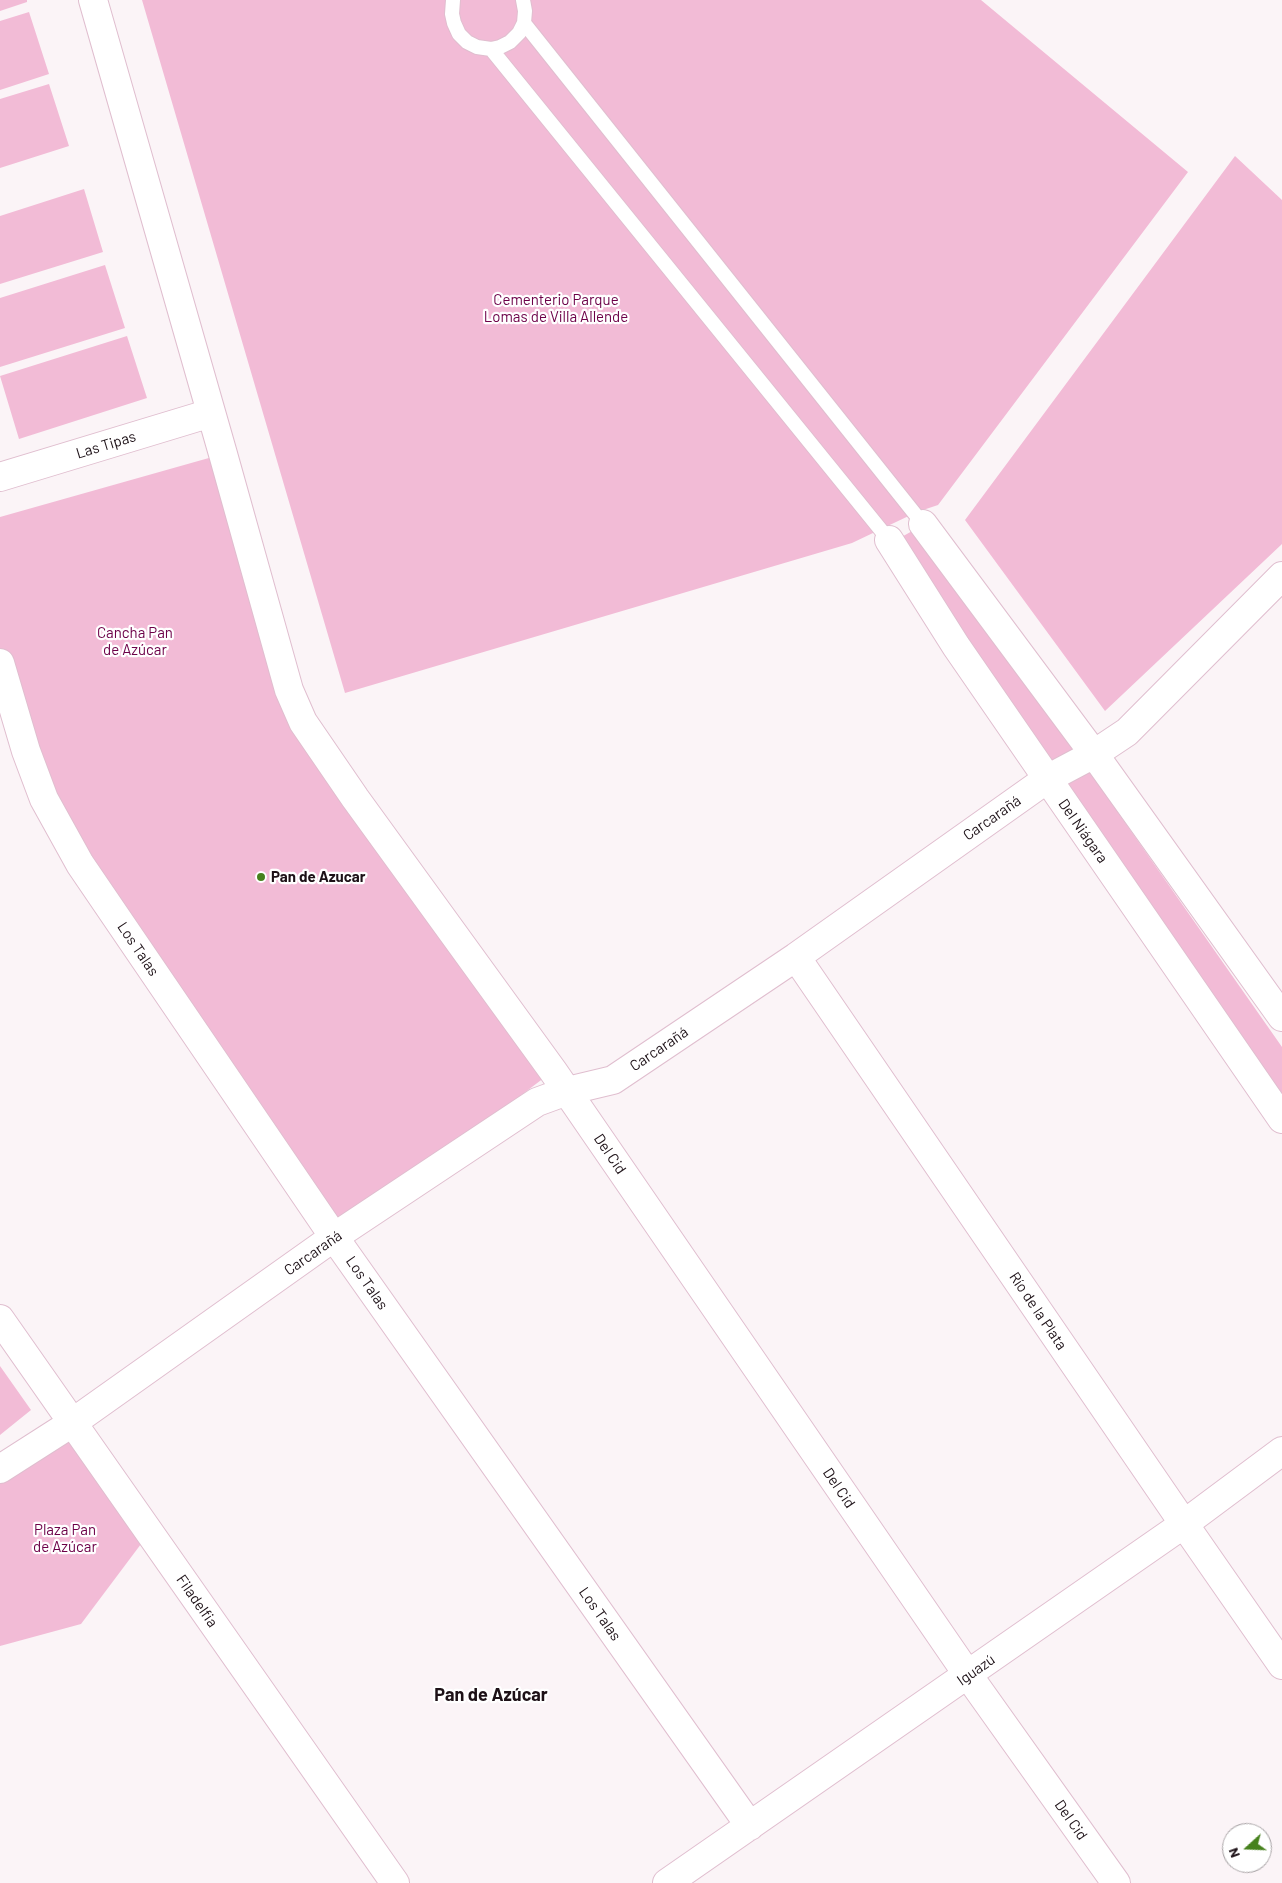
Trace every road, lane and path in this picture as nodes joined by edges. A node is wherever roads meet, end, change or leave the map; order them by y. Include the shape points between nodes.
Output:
1 (93, 0) edge
2 (453, 0) edge
3 (523, 0) edge
4 (524, 23) junction
5 (491, 49) junction
6 (211, 413) junction
7 (0, 477) edge
8 (923, 524) joint
9 (889, 540) joint
10 (1282, 576) edge
11 (0, 663) edge
12 (1094, 754) junction
13 (1047, 779) junction
14 (796, 956) junction
15 (1282, 1017) edge
16 (566, 1091) junction
17 (1282, 1119) edge
18 (334, 1237) junction
19 (0, 1319) edge
20 (72, 1423) junction
21 (1282, 1451) edge
22 (0, 1469) edge
23 (1184, 1524) junction
24 (1282, 1665) edge
25 (968, 1675) junction
26 (750, 1826) junction
27 (395, 1883) edge
28 (667, 1883) edge
29 (1116, 1883) edge

1 - 6 street, Del Cid
2 - 5 lane via 452,14 459,34 477,47
3 - 4 lane
4 - 5 lane via 510,42
4 - 8 lane
5 - 9 lane
6 - 7 street, Las Tipas
6 - 16 street, Del Cid via 289,690 303,722
8 - 12 street
9 - 13 street, Del Niágara via 956,646
10 - 12 street, Carcarañá via 1127,732
11 - 18 street, Los Talas via 44,799 80,864
12 - 13 street, Carcarañá
12 - 15 street
13 - 14 street, Carcarañá
13 - 17 street, Del Niágara
14 - 16 street, Carcarañá via 613,1080
14 - 23 street, Río de la Plata
16 - 18 street, Carcarañá via 537,1102
16 - 25 street, Del Cid
18 - 20 street, Carcarañá
18 - 26 street, Los Talas
19 - 20 street, Filadelfia
20 - 22 street, Carcarañá
20 - 27 street, Filadelfia
21 - 23 street, Iguazú
23 - 24 street, Río de la Plata
23 - 25 street, Iguazú
25 - 26 street, Iguazú
25 - 29 street, Del Cid
26 - 28 street, Iguazú

